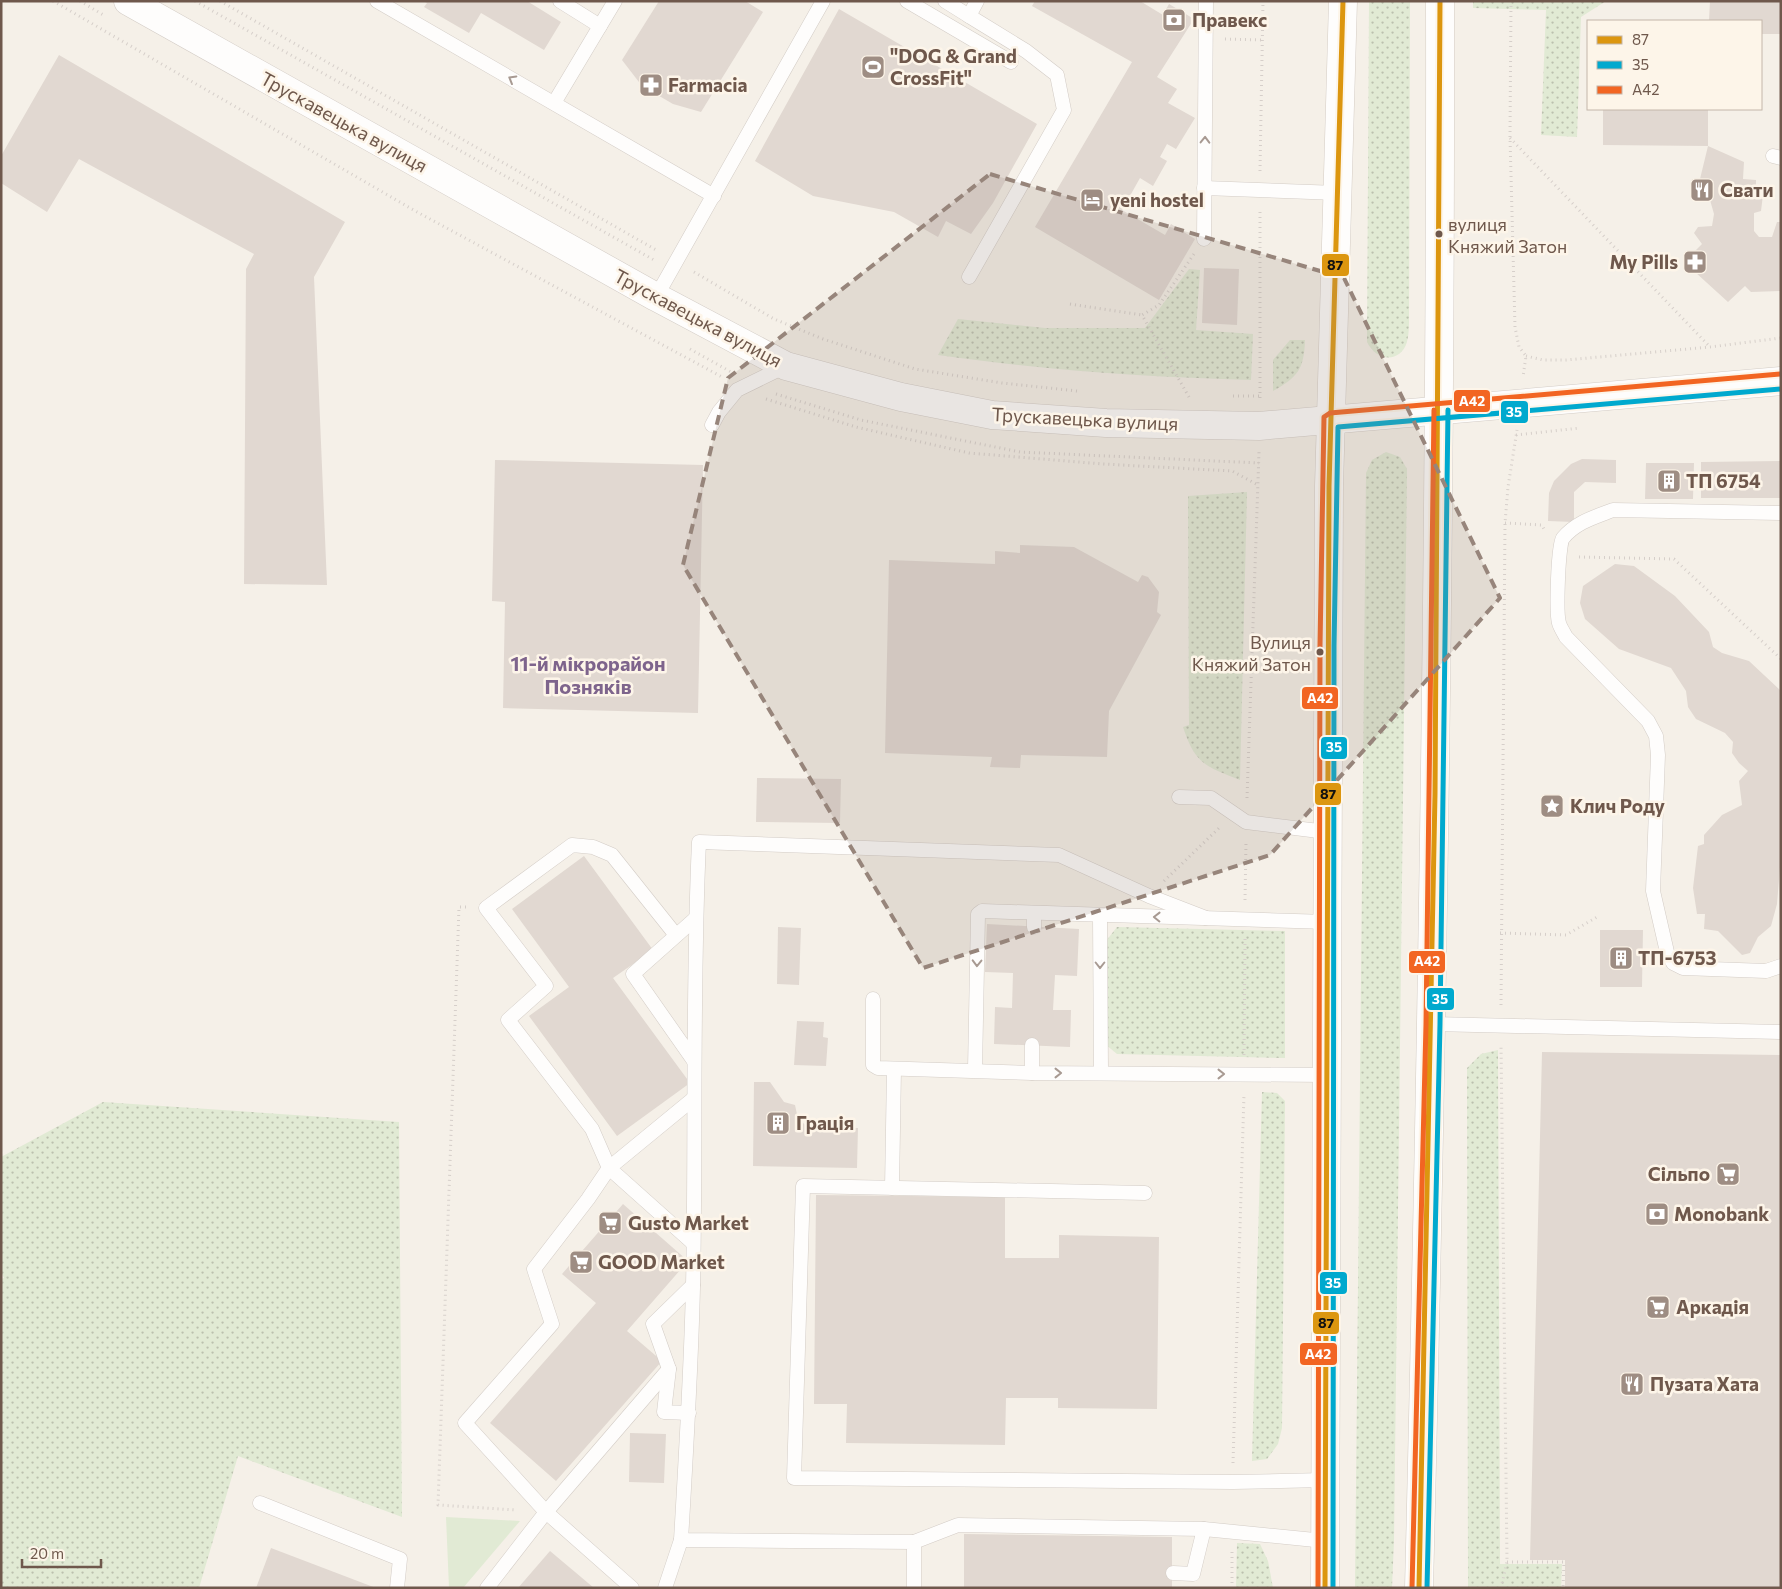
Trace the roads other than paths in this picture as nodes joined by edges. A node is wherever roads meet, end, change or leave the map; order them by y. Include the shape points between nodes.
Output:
1 (128, 1) edge
2 (377, 1) edge
3 (560, 1) edge
4 (615, 1) edge
5 (823, 1) edge
6 (907, 1) edge
7 (944, 1) edge
8 (977, 1) edge
9 (1206, 1) edge
10 (1343, 1) edge
11 (1440, 1) edge
12 (969, 16) junction
13 (600, 26) junction
14 (1011, 62) dead end
15 (554, 104) junction
16 (1204, 188) junction
17 (1338, 193) junction
18 (714, 196) junction
19 (1204, 239) road end
20 (969, 277) dead end
21 (656, 297) junction
22 (786, 366) junction
23 (1781, 380) edge
24 (1441, 410) junction
25 (1331, 420) junction
26 (712, 425) dead end
27 (1781, 513) edge
28 (1179, 797) dead end
29 (1327, 832) junction
30 (1034, 913) junction
31 (1100, 916) junction
32 (696, 918) junction
33 (1206, 918) junction
34 (1328, 922) junction
35 (1034, 927) dead end
36 (675, 934) junction
37 (1781, 966) edge
38 (873, 999) dead end
39 (1433, 1024) junction
40 (1781, 1032) edge
41 (1032, 1045) dead end
42 (694, 1061) junction
43 (894, 1069) junction
44 (975, 1070) junction
45 (1032, 1073) junction
46 (1101, 1073) junction
47 (1327, 1075) junction
48 (693, 1099) junction
49 (609, 1168) junction
50 (892, 1188) junction
51 (1145, 1193) dead end
52 (693, 1243) junction
53 (693, 1286) junction
54 (670, 1369) junction
55 (689, 1413) junction
56 (1324, 1480) junction
57 (260, 1503) dead end
58 (546, 1512) junction
59 (1204, 1530) junction
60 (681, 1540) junction
61 (914, 1542) junction
62 (1325, 1542) junction
63 (1173, 1573) dead end
64 (397, 1588) edge
65 (487, 1588) edge
66 (632, 1588) edge
67 (664, 1588) edge
68 (914, 1588) edge
69 (1325, 1588) edge
70 (1419, 1588) edge

1 - 21 main road, Трускавецька вулиця
15 -> 2 lane
3 - 13 lane
4 - 13 lane
5 - 18 lane
6 - 14 lane
7 - 12 lane
8 - 12 lane
16 -> 9 lane
10 - 17 main road
11 - 24 main road
12 - 20 lane via 1026,51 1057,75 1064,110
13 - 15 lane
15 - 18 lane
16 - 17 lane
16 - 19 lane
17 - 25 main road
18 - 21 lane
21 - 22 main road, Трускавецька вулиця
22 - 25 main road, Трускавецька вулиця via 901,397 992,415 1106,423 1259,426
22 - 26 lane via 737,390
23 - 24 main road
24 - 25 main road
24 - 39 main road
25 - 29 main road
27 - 37 lane via 1613,510 1574,527 1561,540 1558,557 1559,623 1566,637 1648,721 1656,736 1653,890 1667,952 1673,963 1683,968 1766,971
28 - 29 lane via 1211,798 1246,822
29 - 34 main road
30 - 31 lane
30 - 35 lane
30 -> 44 lane via 982,911 978,914
33 -> 31 lane
31 -> 46 lane
32 - 33 lane via 699,842 1059,855
32 - 36 lane
32 - 42 lane
33 - 34 lane
34 - 47 main road
36 - 42 lane via 633,974
36 - 49 lane via 612,855 593,847 572,845 486,908 546,986 508,1020 592,1129
38 - 43 lane via 873,1065
39 - 40 lane
39 - 70 main road
41 - 45 lane
42 - 48 lane
43 - 44 lane
43 - 50 lane
44 - 45 lane
45 -> 46 lane
46 -> 47 lane
47 - 56 main road
48 - 49 lane
48 - 52 lane
49 - 52 lane
49 - 58 lane via 534,1269 552,1324 465,1423
50 - 51 lane
50 - 56 lane via 804,1186 794,1478
52 - 53 lane
53 - 54 lane via 653,1324
53 - 55 lane
54 - 55 lane via 664,1412
54 - 58 lane
55 - 60 lane
56 - 62 main road
57 - 64 lane via 400,1559
58 - 65 lane
58 - 66 lane
59 - 61 lane via 958,1525
59 - 62 lane
59 - 63 lane via 1193,1574
60 - 61 lane
60 - 67 lane
61 - 68 lane
62 - 69 main road

